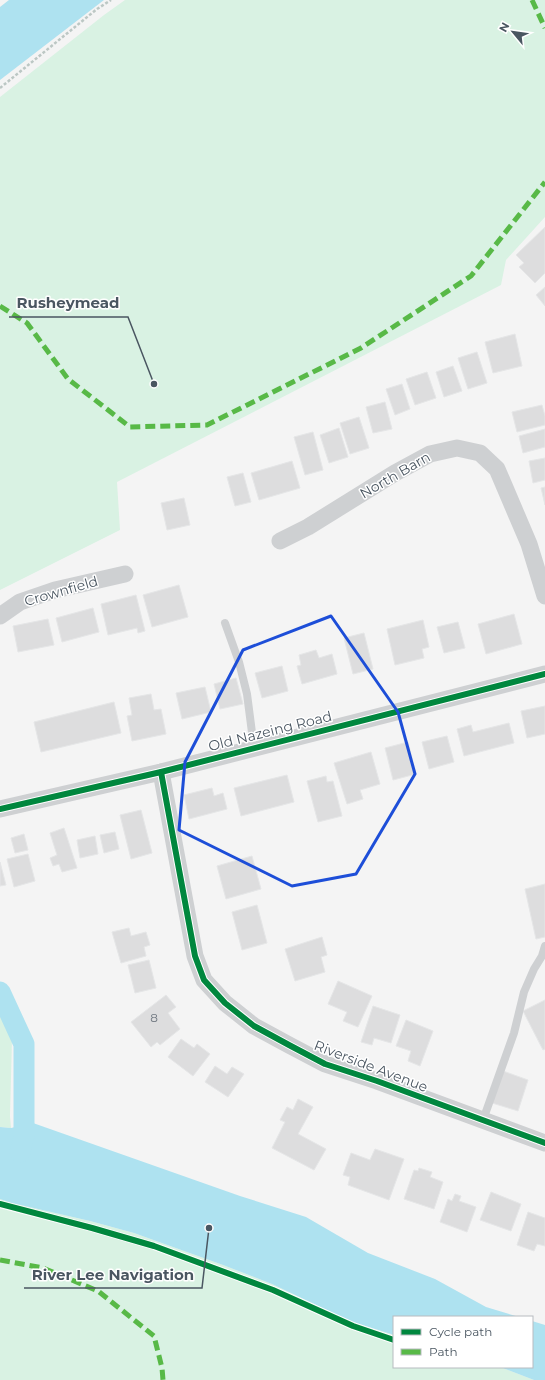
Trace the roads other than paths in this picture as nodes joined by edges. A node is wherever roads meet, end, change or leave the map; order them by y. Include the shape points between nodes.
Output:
1 (280, 541) dead end
2 (125, 574) dead end
3 (545, 596) edge
4 (0, 616) edge
5 (225, 623) dead end
6 (545, 674) edge
7 (254, 748) junction
8 (161, 772) junction
9 (0, 809) edge
10 (545, 946) edge
11 (483, 1120) junction
12 (545, 1143) edge

1 - 3 street, North Barn via 430,454 456,448 480,453 497,469 529,544
2 - 4 street, Crownfield via 55,590 20,602
5 - 7 lane via 247,694
6 - 7 street, Old Nazeing Road
7 - 8 street, Old Nazeing Road
8 - 9 street, Old Nazeing Road
8 - 11 street, Riverside Avenue via 195,956 204,980 225,1004 254,1026 325,1064
10 - 11 lane via 524,992 514,1033
11 - 12 street, Riverside Avenue

